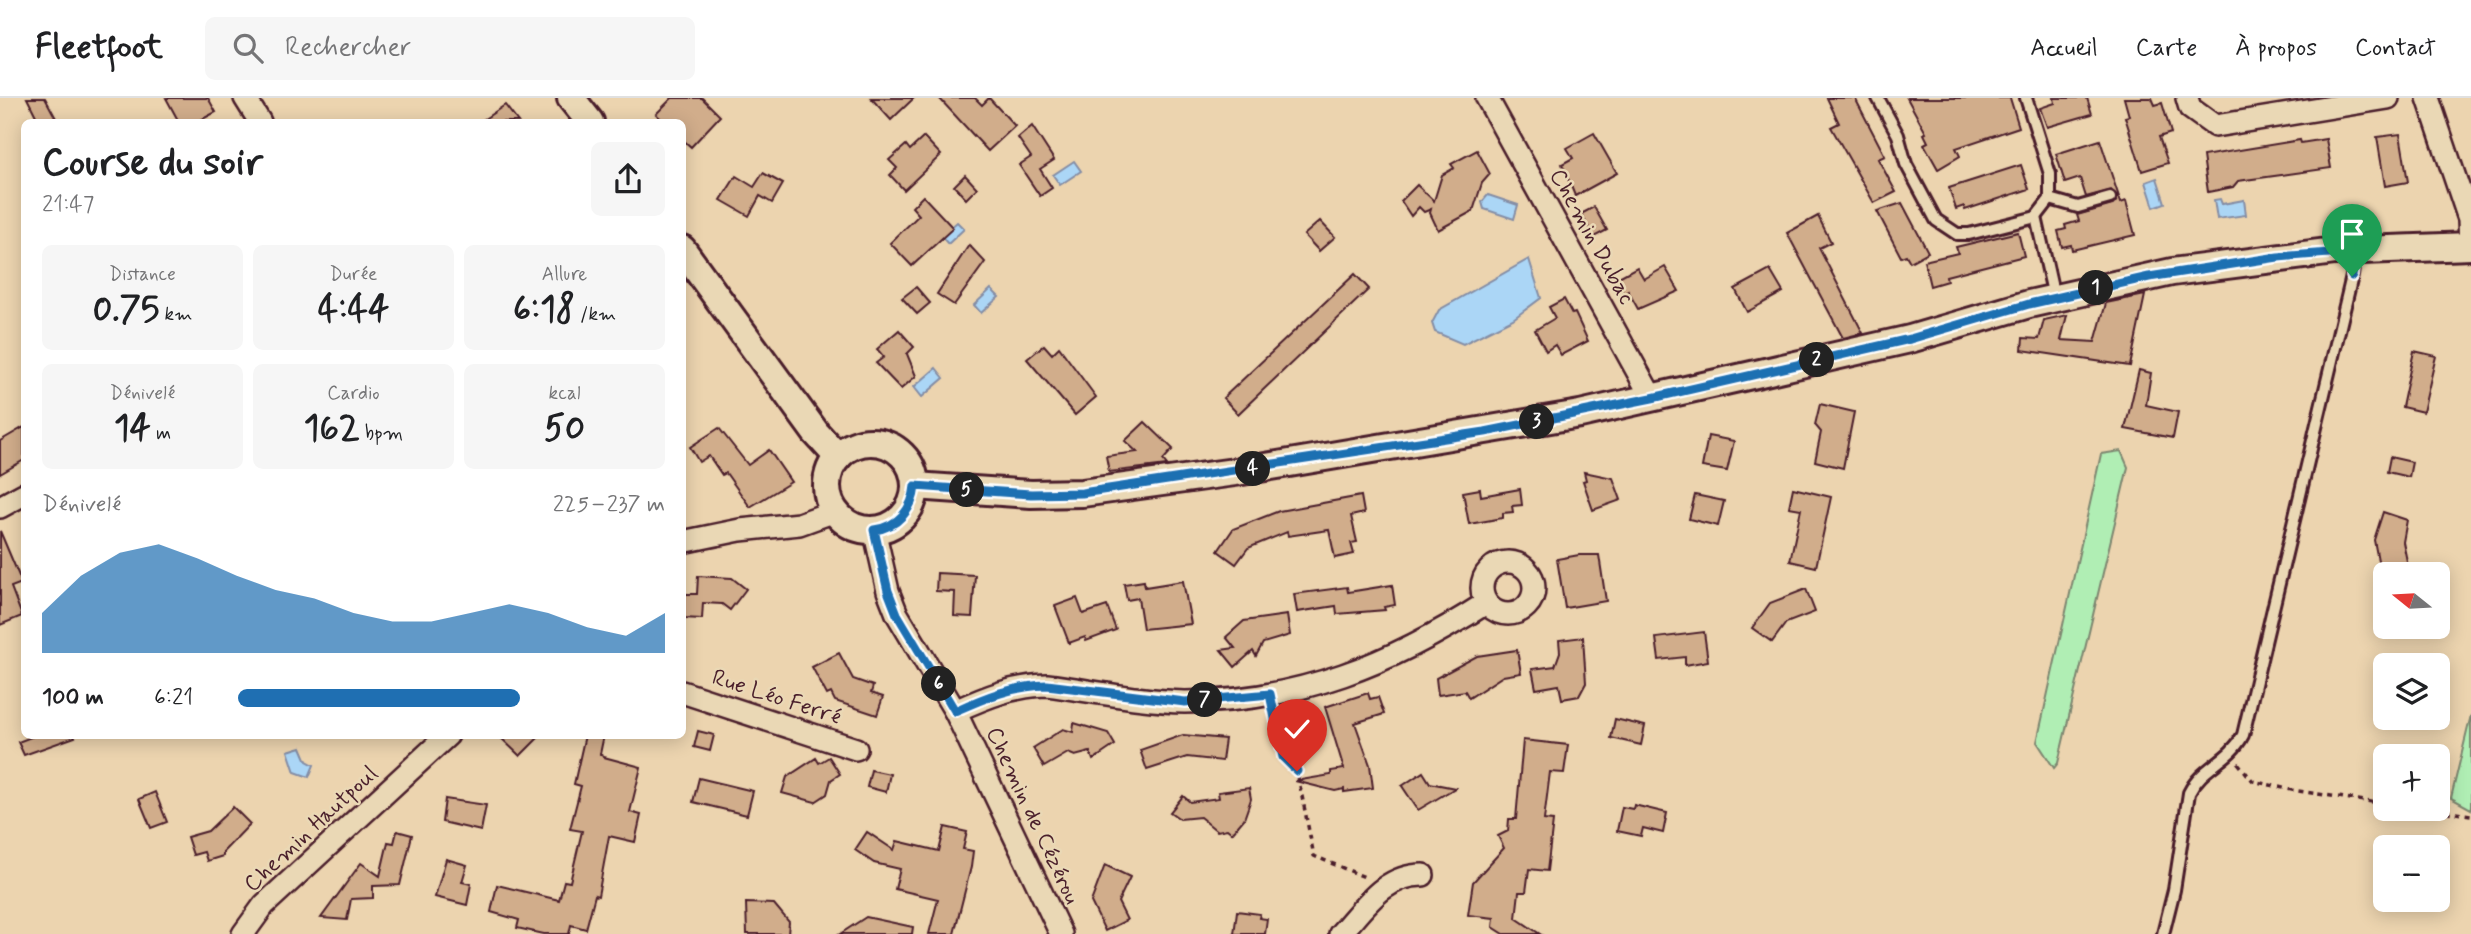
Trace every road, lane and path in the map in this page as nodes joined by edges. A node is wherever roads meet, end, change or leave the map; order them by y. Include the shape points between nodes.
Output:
1 (245, 98) edge
2 (571, 98) edge
3 (1488, 98) edge
4 (1878, 98) edge
5 (2026, 98) edge
6 (2187, 98) edge
7 (2388, 98) edge
8 (2428, 98) edge
9 (258, 119) edge
10 (588, 119) edge
11 (2110, 198) dead end
12 (2050, 199) junction
13 (2036, 217) junction
14 (2470, 246) edge
15 (2355, 251) junction
16 (686, 254) edge
17 (2054, 298) junction
18 (1652, 398) junction
19 (838, 457) junction
20 (915, 486) junction
21 (21, 496) edge
22 (0, 507) edge
23 (835, 511) junction
24 (874, 530) junction
25 (686, 541) edge
26 (1486, 603) dead end
27 (686, 693) edge
28 (1270, 694) junction
29 (955, 711) junction
30 (444, 739) edge
31 (856, 749) dead end
32 (2234, 752) junction
33 (2373, 802) edge
34 (2450, 813) edge
35 (2471, 816) edge
36 (1423, 875) dead end
37 (1377, 893) junction
38 (243, 934) edge
39 (1061, 934) edge
40 (1340, 934) edge
41 (2163, 934) edge

1 - 9 street
2 - 10 street
3 - 18 street, Chemin Dubac
4 - 13 lane via 1898,135 1906,164 1936,220 1945,228 1969,234
5 - 12 lane via 2050,174
6 - 7 street via 2190,108 2215,126
8 - 14 street via 2469,219
11 - 12 lane via 2078,206
12 - 13 lane
13 - 17 lane
14 - 15 street
15 - 17 street via 2208,266
15 - 32 lane via 2243,735
16 - 19 street
17 - 18 street via 1910,339
18 - 20 street via 1485,432 1125,488 1031,494
19 - 20 street via 864,443 888,446 908,463
19 - 23 street via 827,486
20 - 24 street via 903,517
21 - 22 street
23 - 24 street via 853,526
23 - 25 street via 799,524
24 - 29 street, Chemin de Cézérou via 897,614
26 - 28 street via 1441,632 1374,665
27 - 31 street, Rue Léo Ferré
28 - 29 street via 1185,702 1025,686
28 - 37 path via 1283,757 1297,771 1314,856 1367,878
29 - 39 street, Chemin de Cézérou
30 - 38 street, Chemin Hautpoul via 264,905
32 - 33 path via 2239,767 2253,781
32 - 41 lane via 2196,779 2189,793
34 - 35 path
36 - 37 street via 1392,880
37 - 40 street

